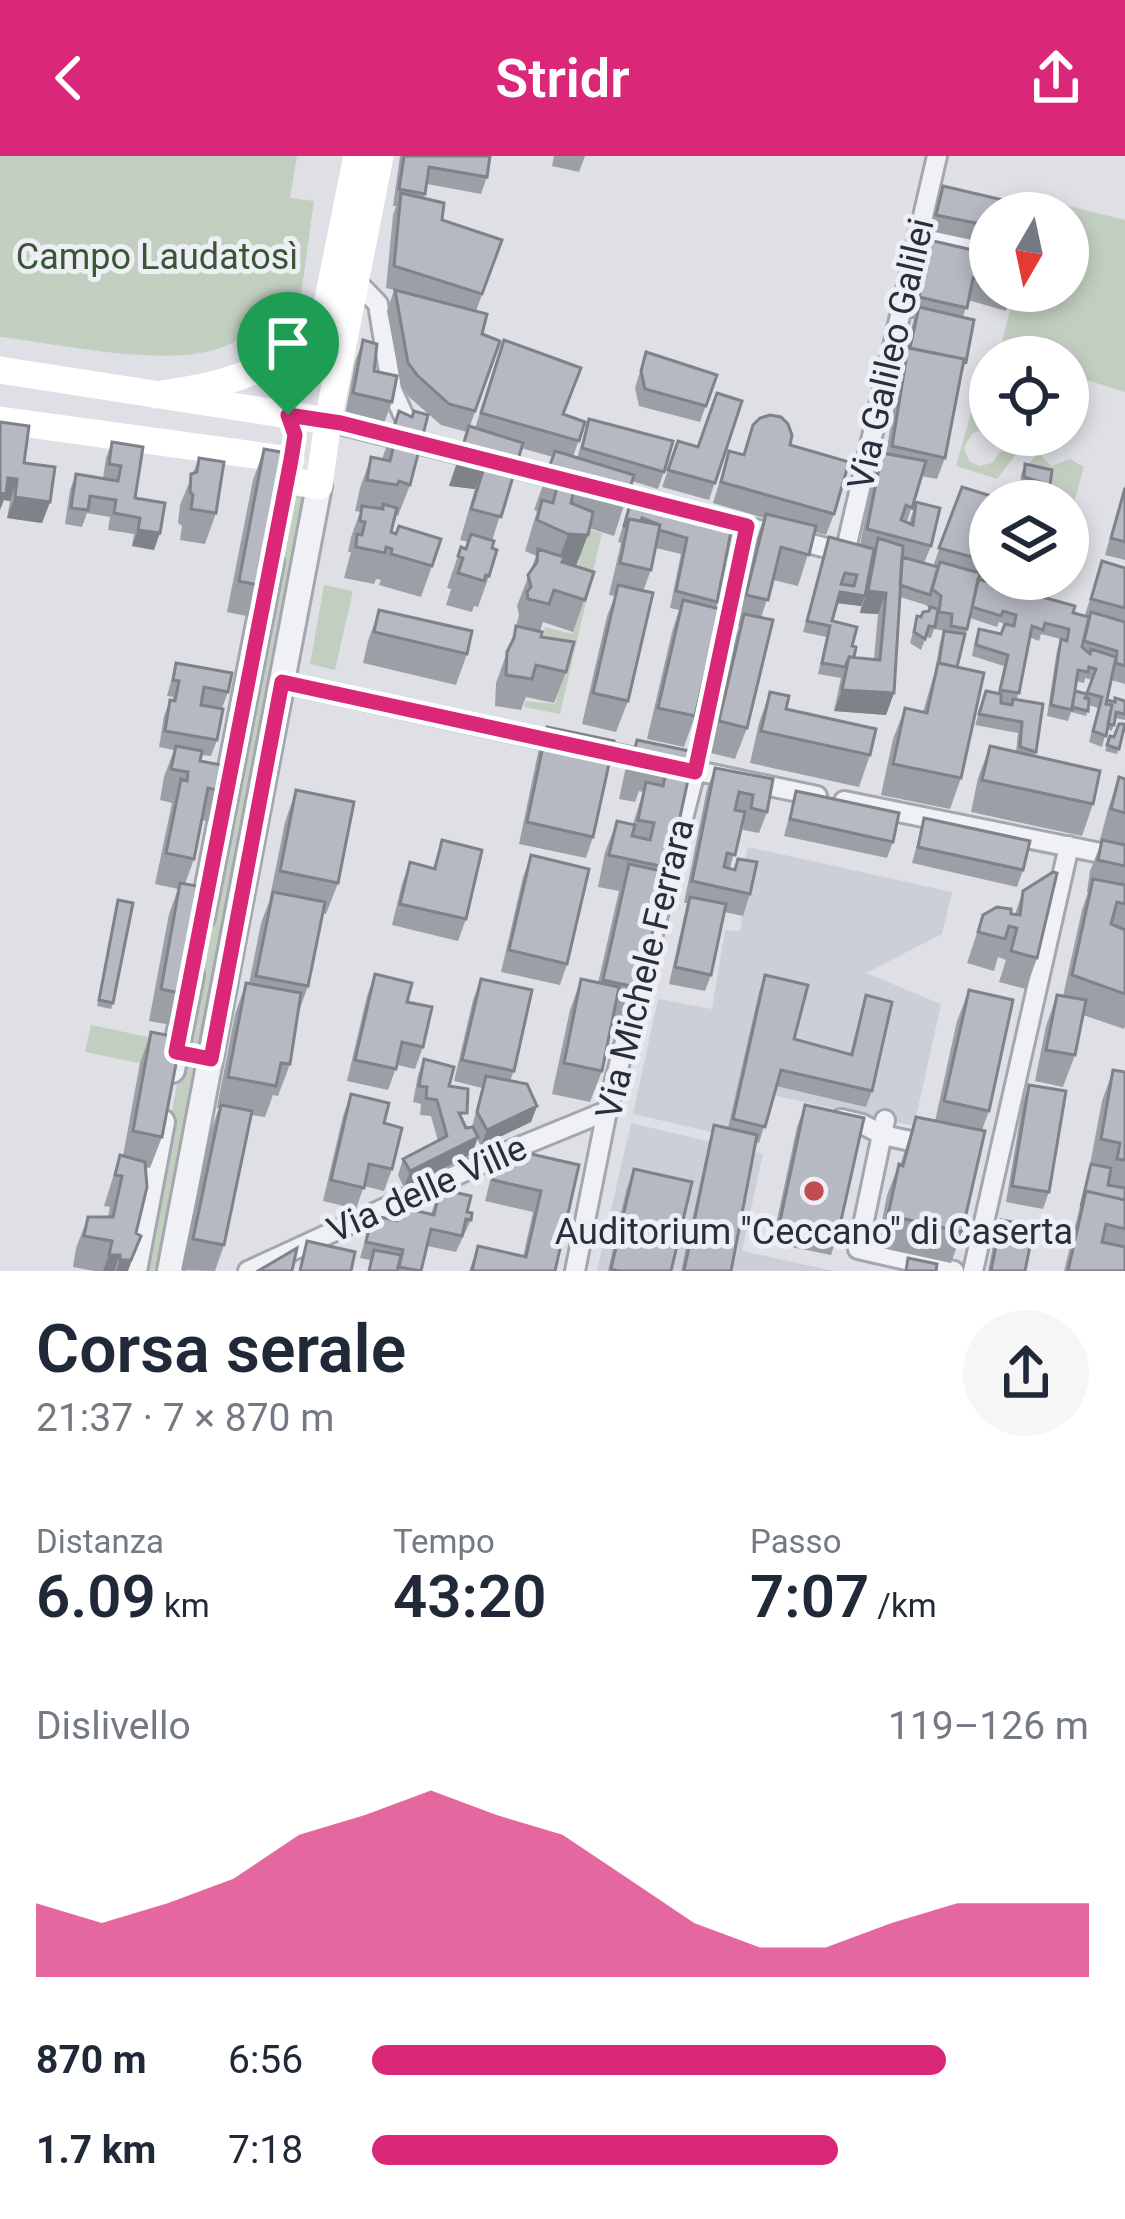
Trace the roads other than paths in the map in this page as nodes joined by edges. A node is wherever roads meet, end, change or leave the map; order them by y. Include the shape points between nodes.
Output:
1 (357, 156) edge
2 (380, 156) edge
3 (937, 156) edge
4 (916, 243) junction
5 (969, 250) edge
6 (969, 263) edge
7 (355, 280) junction
8 (0, 370) edge
9 (156, 394) junction
10 (289, 415) junction
11 (0, 420) edge
12 (328, 421) junction
13 (418, 443) junction
14 (580, 484) edge
15 (319, 486) junction
16 (284, 494) junction
17 (687, 511) edge
18 (747, 526) junction
19 (845, 553) junction
20 (870, 560) edge
21 (282, 682) junction
22 (695, 772) junction
23 (1069, 846) junction
24 (1125, 858) edge
25 (176, 1052) junction
26 (211, 1059) junction
27 (607, 1112) junction
28 (820, 1114) edge
29 (884, 1128) junction
30 (952, 1150) edge
31 (975, 1154) edge
32 (999, 1159) junction
33 (858, 1249) junction
34 (134, 1271) edge
35 (170, 1271) edge
36 (248, 1271) edge
37 (575, 1271) edge
38 (854, 1271) edge
39 (954, 1271) edge
40 (973, 1271) edge

1 - 9 main road via 326,309 315,326 279,358 234,380
2 - 7 main road
3 - 4 street, Via Galileo Galilei
4 - 5 street
4 - 6 street
4 - 19 street, Via Galileo Galilei
7 - 12 main road
7 - 13 street via 378,304 392,391
8 - 9 main road
9 - 10 main road
10 - 12 main road
10 - 16 main road via 295,435
11 - 16 main road
12 - 13 street
12 - 15 main road
12 - 16 main road
13 - 14 street
15 - 16 main road
15 - 21 street
16 - 25 street
17 - 18 street
18 - 19 street
18 - 22 street, Via Michele Ferrara
19 - 20 street
21 - 22 street
21 - 26 street
22 - 23 street
22 - 27 street, Via Michele Ferrara
23 - 24 street
23 - 32 street
25 - 26 street
25 - 34 street
26 - 35 street
27 - 36 street, Via delle Ville
27 - 37 street, Via Michele Ferrara
28 - 29 street
29 - 30 street
29 - 33 street
31 - 32 street
32 - 40 street
33 - 38 street
33 - 39 street

